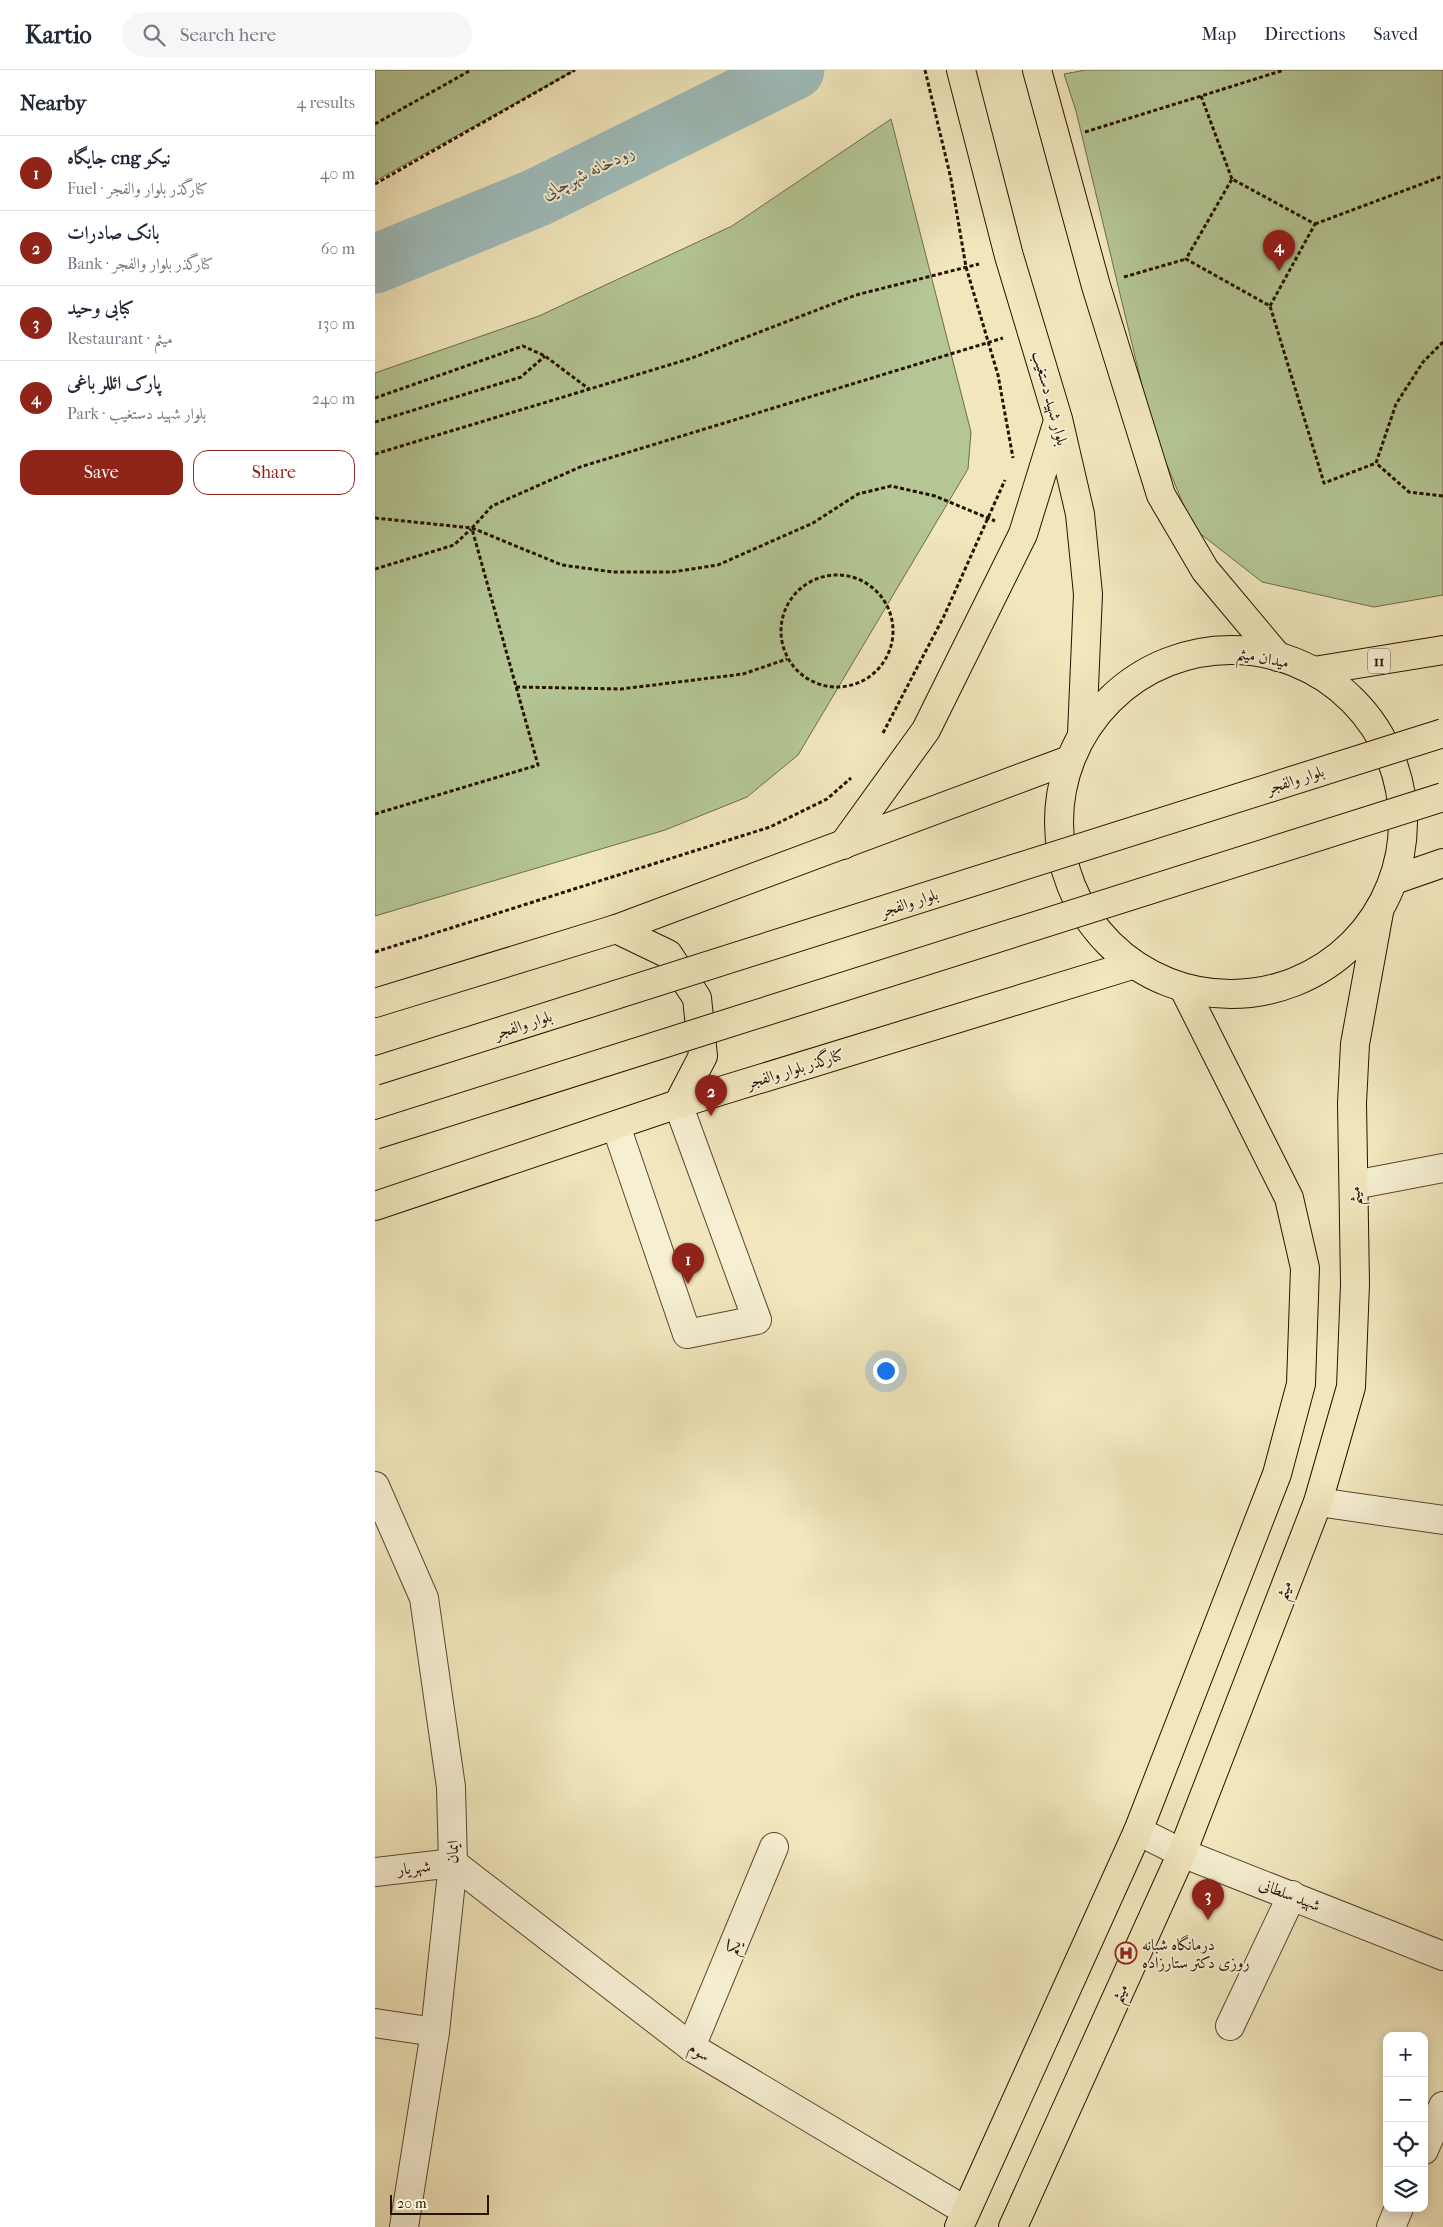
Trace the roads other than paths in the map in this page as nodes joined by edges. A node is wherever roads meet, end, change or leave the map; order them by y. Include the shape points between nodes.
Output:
1 (961, 70) edge
2 (1037, 70) edge
3 (1058, 420) junction
4 (1443, 650) edge
5 (1279, 656) junction
6 (1314, 671) junction
7 (1443, 732) edge
8 (1082, 734) junction
9 (1069, 760) junction
10 (1443, 797) edge
11 (843, 845) junction
12 (1443, 863) edge
13 (1394, 880) junction
14 (1379, 912) junction
15 (616, 928) junction
16 (1132, 965) junction
17 (1184, 989) junction
18 (375, 1003) edge
19 (375, 1071) edge
20 (678, 1104) junction
21 (616, 1126) junction
22 (375, 1135) edge
23 (1443, 1168) edge
24 (1354, 1185) junction
25 (375, 1206) edge
26 (375, 1486) edge
27 (1318, 1502) junction
28 (1443, 1520) edge
29 (1138, 1831) junction
30 (774, 1847) dead end
31 (1182, 1853) junction
32 (453, 1863) junction
33 (375, 1872) edge
34 (1292, 1895) junction
35 (1443, 1956) edge
36 (375, 2023) edge
37 (1230, 2026) dead end
38 (435, 2032) junction
39 (691, 2047) junction
40 (1443, 2106) edge
41 (1428, 2141) edge
42 (1397, 2212) edge
43 (963, 2219) edge
44 (404, 2227) edge
45 (1013, 2227) edge
46 (1391, 2227) edge

1 - 3 main road, بلوار شهید دستغیب via 1009,256
2 - 5 main road via 1096,286 1161,495 1205,570
3 - 8 main road, بلوار شهید دستغیب via 1080,514 1088,594
3 - 11 main road via 1023,534 926,730
4 - 6 main road, 11
5 - 6 main road, میدان میثم
5 - 8 main road, میدان میثم via 1234,650 1189,655 1147,671 1111,698
6 - 13 main road, میدان میثم via 1345,693 1369,718 1387,747 1399,779 1404,813 1403,847
7 - 19 main road, بلوار والفجر, bridge
8 - 9 main road, میدان میثم
9 - 11 main road
9 - 16 main road, میدان میثم via 1061,789 1058,840 1070,888 1096,931
10 - 22 main road, bridge
11 - 15 main road
12 - 13 main road
13 - 14 main road, میدان میثم
14 - 17 main road, میدان میثم via 1351,947 1315,973 1273,990 1229,995
14 - 24 main road, میثم via 1355,1044 1352,1103
15 - 18 main road
15 - 20 main road via 668,954 697,998 703,1056
16 - 17 main road, میدان میثم
16 - 20 main road, کنارگذر بلوار والفجر
17 - 29 main road via 1289,1198 1305,1268 1301,1384 1277,1474
20 - 21 main road, کنارگذر بلوار والفجر
20 - 21 street via 757,1320 687,1334
21 - 25 main road, کنارگذر بلوار والفجر
23 - 24 street
24 - 27 main road, میثم via 1351,1387
26 - 32 street, ایمان via 424,1598 451,1787
27 - 28 street
27 - 31 main road, میثم
29 - 31 street, شهید سلطانی
29 - 43 main road
30 - 39 street, یکم
31 - 34 street, شهید سلطانی
31 - 45 main road, میثم
32 - 33 street, شهریار
32 - 38 street, ایمان
32 - 39 street, سوم
34 - 35 street, شهید سلطانی
34 - 37 street
36 - 38 street
38 - 44 street, ایمان
39 - 43 street, سوم
40 - 41 street
42 - 46 street

